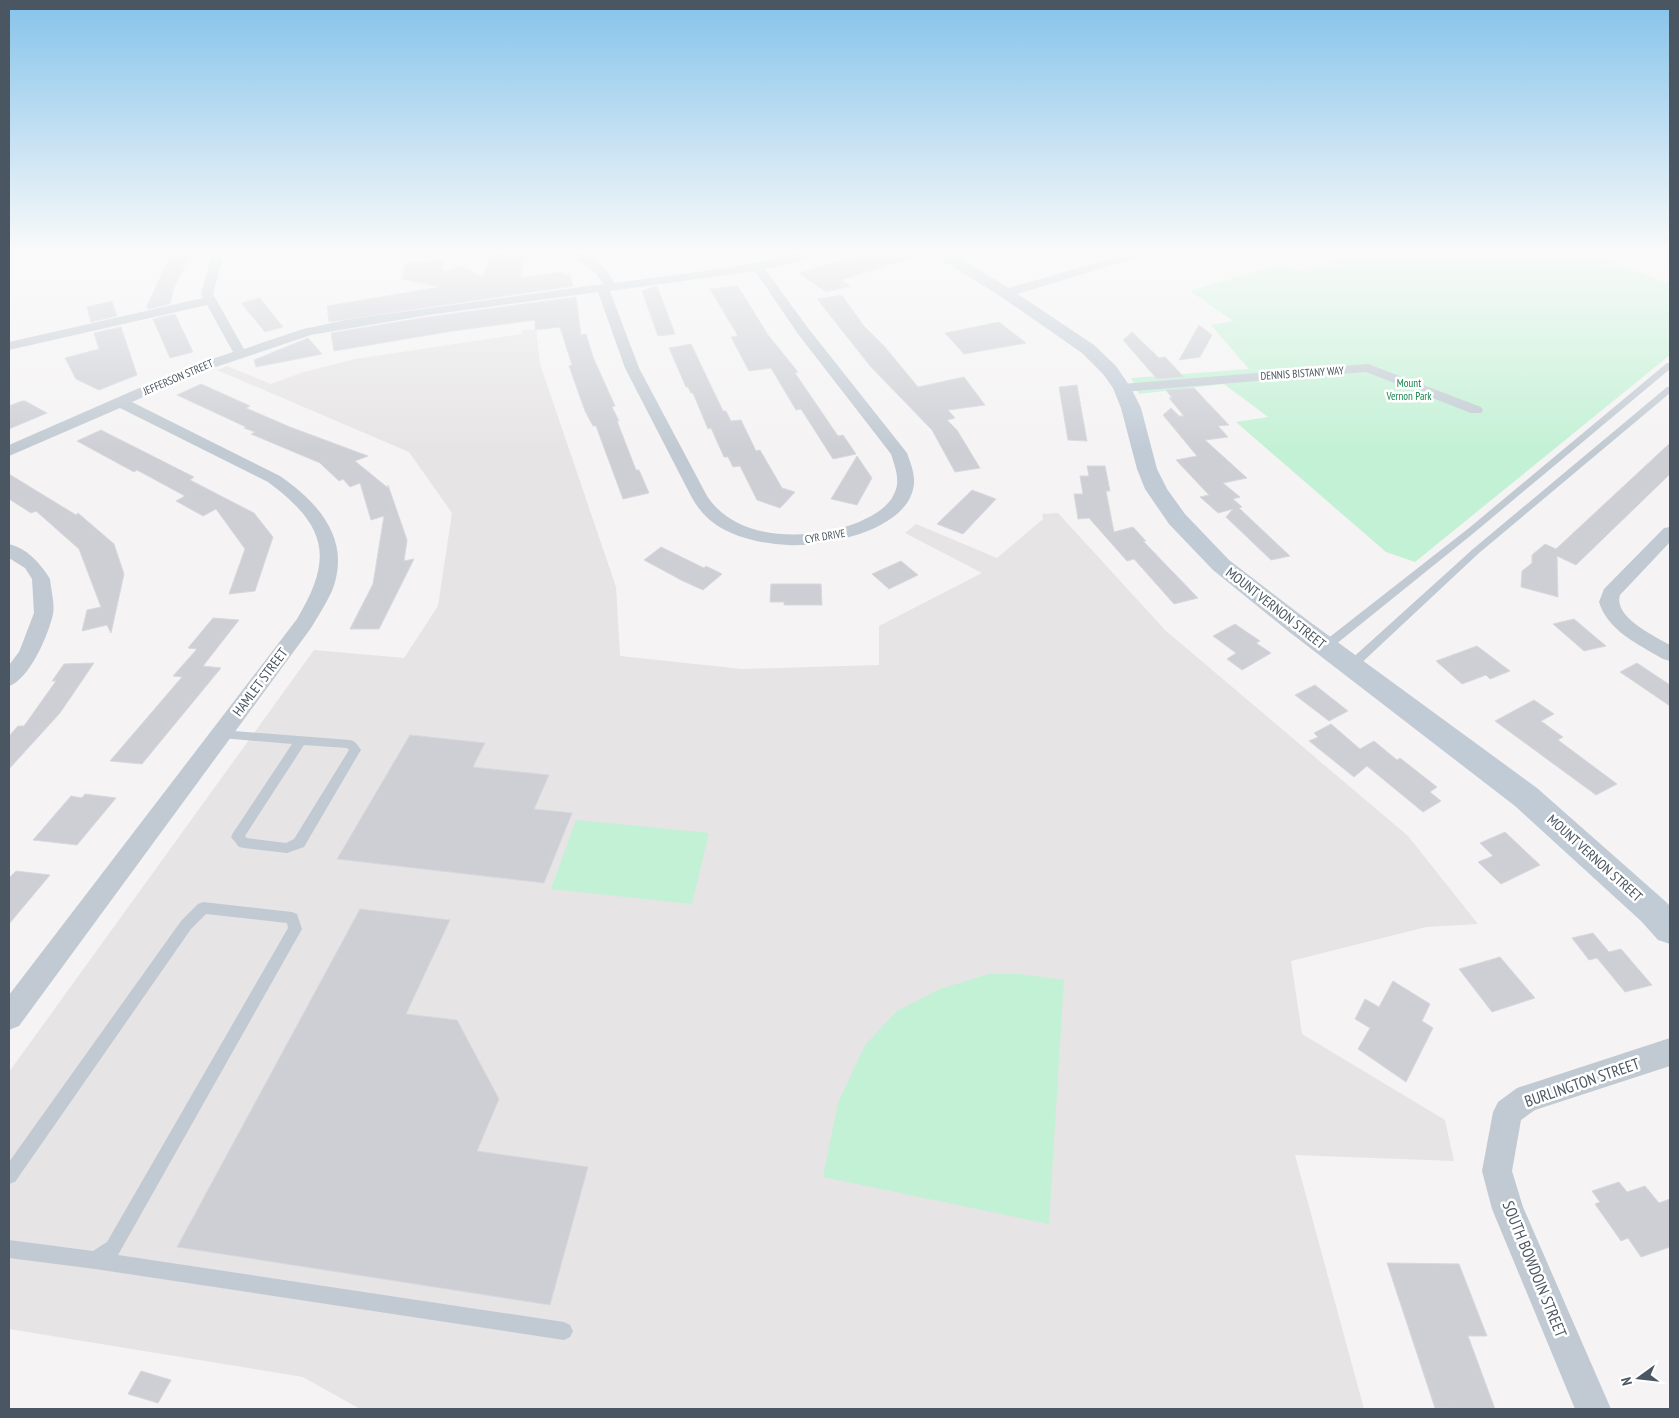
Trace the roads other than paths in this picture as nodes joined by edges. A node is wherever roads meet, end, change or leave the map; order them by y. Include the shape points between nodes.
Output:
1 (137, 317) edge
2 (219, 317) edge
3 (388, 317) edge
4 (616, 317) edge
5 (794, 317) edge
6 (1042, 317) edge
7 (9, 346) edge
8 (240, 353) junction
9 (1670, 364) edge
10 (1122, 388) junction
11 (1670, 389) edge
12 (120, 402) junction
13 (1476, 410) dead end
14 (9, 451) edge
15 (1670, 532) edge
16 (9, 550) edge
17 (1326, 646) junction
18 (1670, 654) edge
19 (1352, 665) junction
20 (9, 679) edge
21 (221, 734) junction
22 (301, 740) junction
23 (1670, 929) edge
24 (9, 1017) edge
25 (1670, 1052) edge
26 (1505, 1125) joint
27 (9, 1176) edge
28 (9, 1249) edge
29 (95, 1260) junction
30 (564, 1331) dead end
31 (1593, 1409) edge

1 - 7 street
2 - 8 street
3 - 8 street, JEFFERSON STREET via 308,332
4 - 5 street, CYR DRIVE via 632,368 708,509 741,530 788,540 839,535 862,528 895,506 908,480 906,466 899,453
6 - 10 main road, MOUNT VERNON STREET via 1088,349 1110,370
8 - 12 street, JEFFERSON STREET
9 - 17 lane via 1480,524
10 - 13 street, DENNIS BISTANY WAY via 1368,368
10 - 17 main road, MOUNT VERNON STREET via 1153,483 1177,519 1221,565
11 - 19 lane via 1476,551
12 - 14 street, JEFFERSON STREET
12 - 21 street, HAMLET STREET via 296,493 312,510 328,542 329,567 323,590 304,623
15 - 18 street via 1607,598 1609,610 1626,627
16 - 20 street via 31,564 41,579 44,613 28,654
17 - 19 main road, MOUNT VERNON STREET
19 - 23 main road, MOUNT VERNON STREET via 1526,797
21 - 22 lane
21 - 24 street, HAMLET STREET
22 - 22 lane via 350,744 355,750 300,843 287,848 244,843 237,837
25 - 26 street, BURLINGTON STREET via 1527,1098 1508,1112
26 - 31 street, SOUTH BOWDOIN STREET via 1497,1171 1508,1209
27 - 29 lane via 186,925 202,908 292,918 295,929 113,1248
28 - 29 lane
29 - 30 lane

